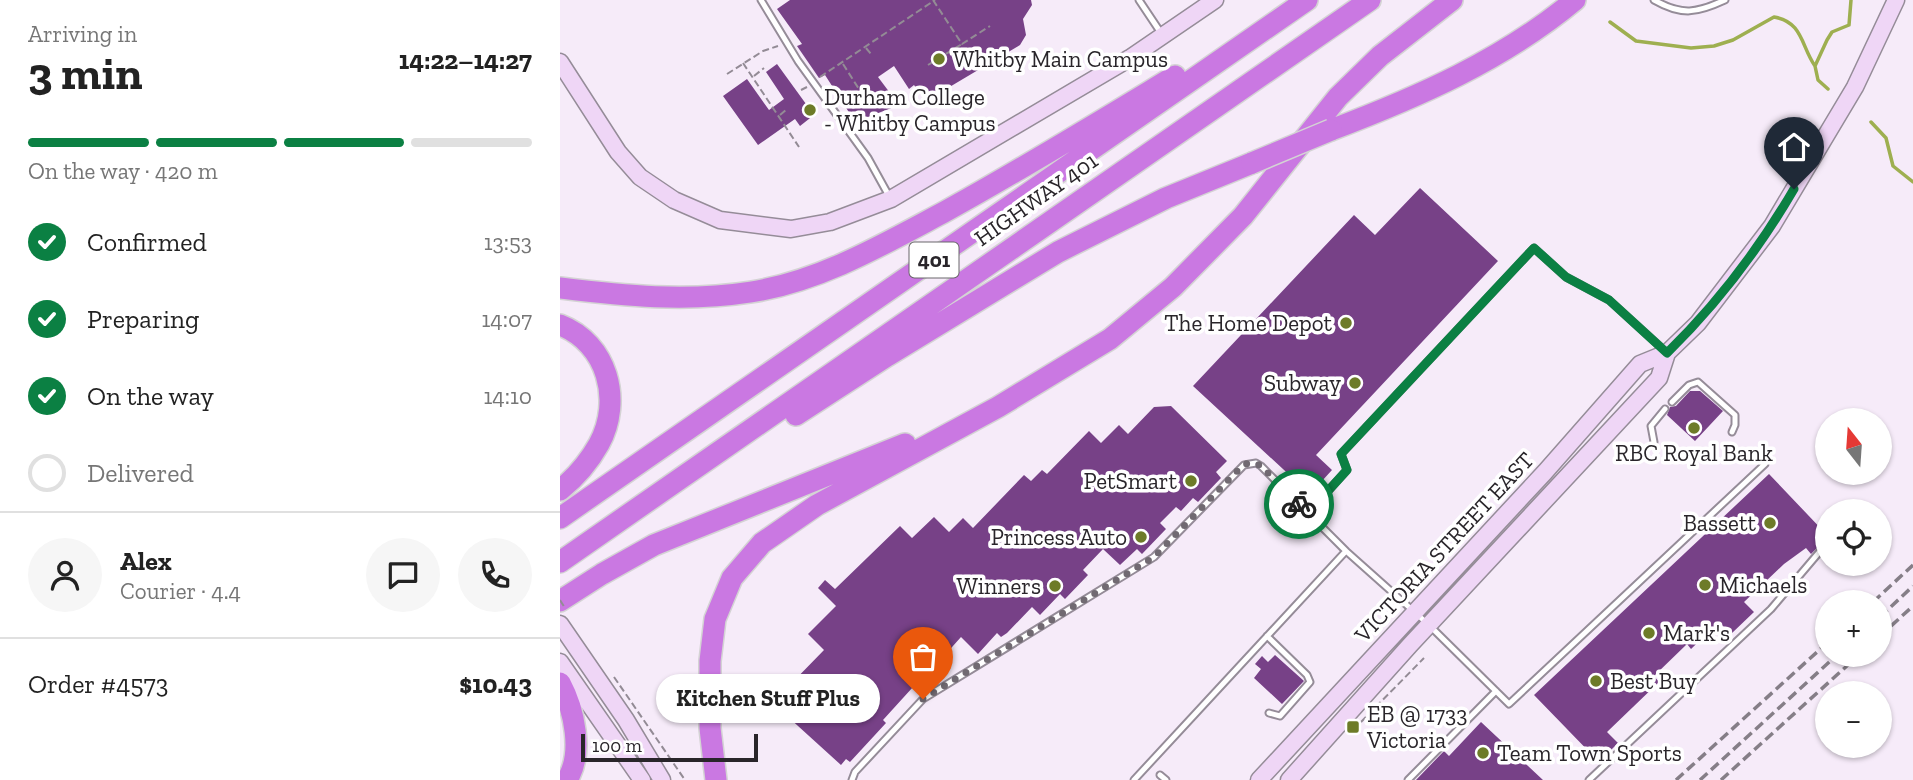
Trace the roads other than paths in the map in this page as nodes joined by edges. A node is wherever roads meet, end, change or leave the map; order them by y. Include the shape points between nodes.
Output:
1 (761, 0) edge
2 (1139, 0) edge
3 (1215, 0) edge
4 (1295, 0) edge
5 (1307, 0) edge
6 (1370, 0) edge
7 (1452, 0) edge
8 (1575, 0) edge
9 (1654, 0) edge
10 (1725, 0) edge
11 (1896, 0) edge
12 (1162, 36) junction
13 (560, 62) edge
14 (891, 199) junction
15 (560, 288) edge
16 (560, 325) edge
17 (1667, 353) junction
18 (1672, 402) dead end
19 (998, 407) junction
20 (1665, 409) dead end
21 (1732, 432) dead end
22 (1654, 442) dead end
23 (1765, 464) dead end
24 (560, 490) edge
25 (635, 511) junction
26 (1308, 513) junction
27 (560, 518) edge
28 (1346, 551) junction
29 (1815, 557) edge
30 (560, 562) edge
31 (562, 603) edge
32 (1415, 612) junction
33 (560, 624) edge
34 (1429, 625) junction
35 (1267, 636) junction
36 (560, 662) edge
37 (560, 683) edge
38 (1496, 691) junction
39 (1269, 713) dead end
40 (1160, 775) dead end
41 (566, 780) edge
42 (642, 780) edge
43 (662, 780) edge
44 (716, 780) edge
45 (852, 780) edge
46 (1134, 780) edge
47 (1166, 780) edge
48 (1259, 780) edge
49 (1289, 780) edge
50 (1408, 780) edge
51 (1589, 780) edge

1 - 14 lane
2 - 12 lane
3 - 12 main road
4 - 15 highway via 1026,167 827,271 790,284 712,297 631,296
5 - 27 highway, HIGHWAY 401 / 401
6 - 25 highway, HIGHWAY 401 / 401
7 - 19 highway via 1380,56 1338,97 1244,216 1173,287 1110,339
8 - 25 highway, bridge via 1518,43 1449,81 1166,198 1058,252 735,455
9 - 10 lane via 1672,10 1694,12
11 - 17 main road, VICTORIA STREET EAST via 1855,86 1772,226 1698,323
12 - 14 main road
13 - 14 main road via 618,152 640,177 674,200 720,220 791,229 830,222
16 - 24 highway via 593,347 602,361 609,399 599,443
17 - 26 lane via 1609,300 1566,277 1534,248 1341,454 1347,470
17 - 32 main road, VICTORIA STREET EAST via 1640,364
17 - 34 main road, VICTORIA STREET EAST via 1659,378
18 - 21 lane via 1689,384 1698,382 1734,415
19 - 31 highway via 653,545
19 - 44 highway via 817,505 762,543 732,578 715,619 710,661
20 - 22 lane via 1651,426
23 - 38 lane via 1509,704
25 - 30 highway, HIGHWAY 401 / 401
26 - 28 lane
26 - 45 lane via 1261,466 1244,464 1154,557 923,699
28 - 32 lane
28 - 35 lane
29 - 51 lane via 1771,608
32 - 34 lane
32 - 48 main road, VICTORIA STREET EAST
33 - 43 main road
34 - 38 lane
34 - 49 main road, VICTORIA STREET EAST
35 - 39 lane via 1310,682 1280,716
35 - 46 lane
36 - 42 main road
37 - 41 highway via 576,735 573,770
38 - 50 lane
40 - 47 lane

